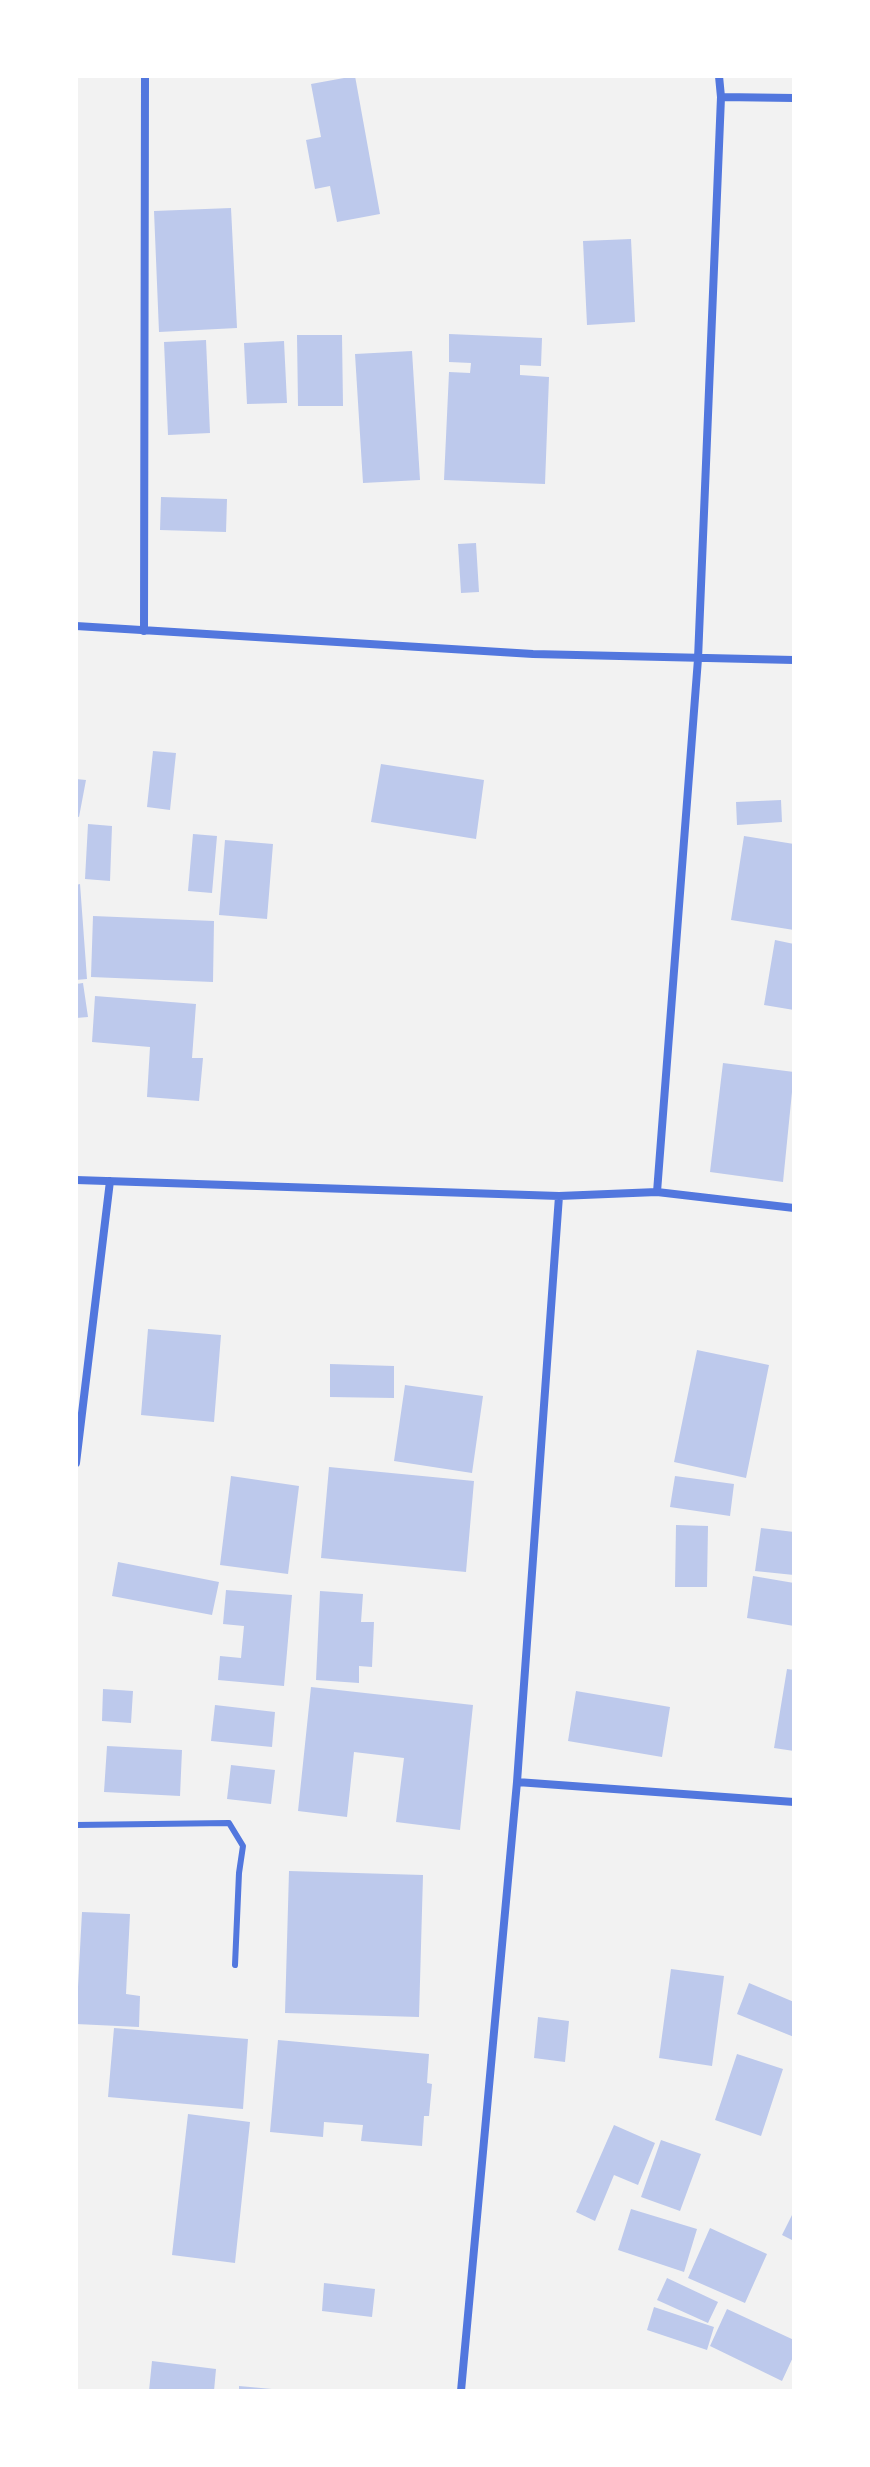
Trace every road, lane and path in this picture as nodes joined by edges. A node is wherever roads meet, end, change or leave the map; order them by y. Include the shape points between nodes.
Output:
1 (145, 76) edge
2 (719, 76) edge
3 (721, 97) junction
4 (794, 98) edge
5 (76, 626) edge
6 (144, 631) junction
7 (698, 659) junction
8 (794, 660) edge
9 (76, 1180) edge
10 (110, 1181) junction
11 (657, 1192) junction
12 (559, 1196) junction
13 (794, 1208) edge
14 (76, 1463) edge
15 (517, 1782) junction
16 (794, 1802) edge
17 (76, 1825) edge
18 (235, 1965) dead end
19 (461, 2391) edge

1 - 6 street
2 - 3 street
3 - 4 street
3 - 7 street
5 - 6 street
6 - 7 street
7 - 8 street
7 - 11 street
9 - 10 street
10 - 12 street
10 - 14 street
11 - 12 street
11 - 13 street
12 - 15 street
15 - 16 street
15 - 19 street
17 - 18 lane via 229,1823 243,1846

